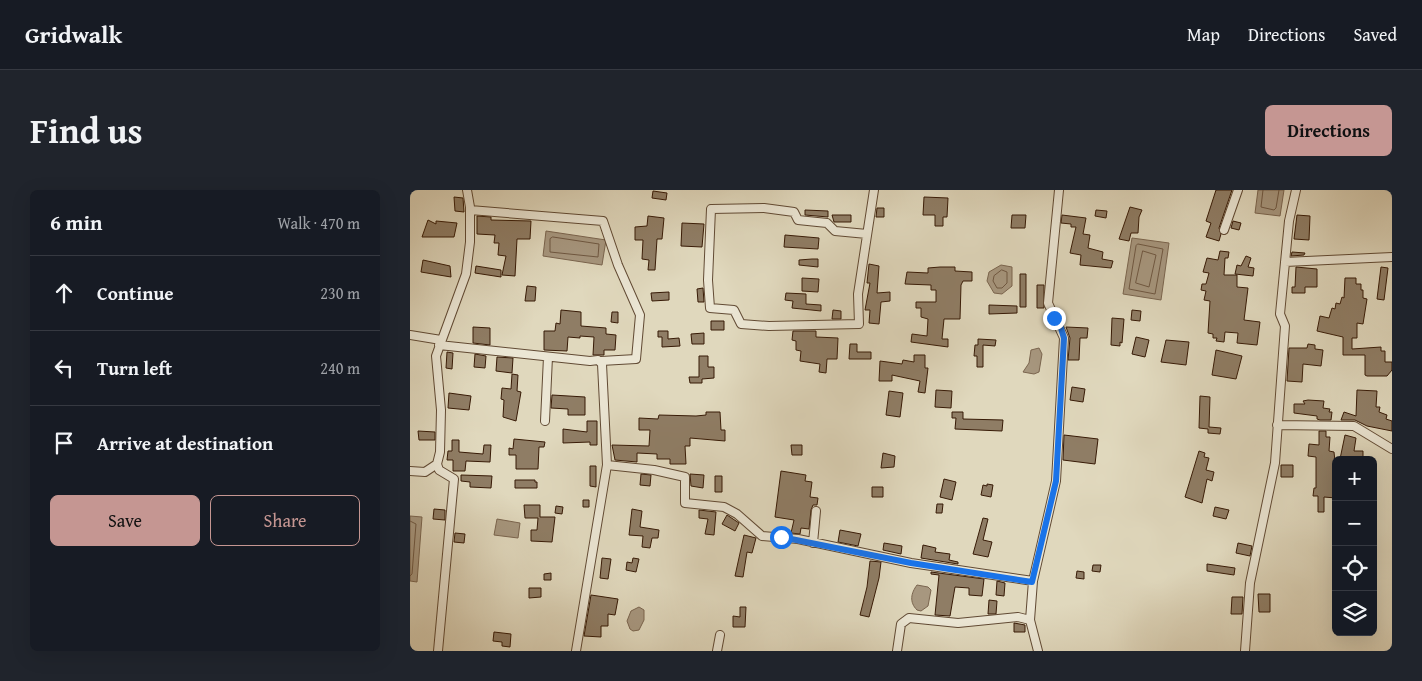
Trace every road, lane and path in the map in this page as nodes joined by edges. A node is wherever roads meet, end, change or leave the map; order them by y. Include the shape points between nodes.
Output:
1 (468, 190) edge
2 (874, 190) edge
3 (1059, 190) edge
4 (1238, 190) edge
5 (1296, 190) edge
6 (470, 210) junction
7 (1224, 230) dead end
8 (867, 234) junction
9 (1392, 258) edge
10 (1285, 262) junction
11 (410, 335) edge
12 (440, 343) junction
13 (548, 357) junction
14 (601, 361) junction
15 (545, 421) dead end
16 (1277, 425) junction
17 (1392, 449) edge
18 (437, 464) junction
19 (607, 465) junction
20 (410, 471) edge
21 (816, 511) dead end
22 (813, 543) junction
23 (1032, 582) junction
24 (1030, 620) junction
25 (720, 635) dead end
26 (438, 651) edge
27 (576, 651) edge
28 (718, 651) edge
29 (897, 651) edge
30 (1038, 651) edge
31 (1245, 651) edge

1 - 6 street
2 - 8 street
3 - 23 street via 1048,303 1064,338 1056,481
4 - 7 street
5 - 10 street
6 - 12 street via 466,274
6 - 14 street via 604,221 618,265 640,315 636,359
8 - 8 street via 858,294 859,324 741,324 734,310 710,308 711,208 764,208 794,212 798,220 827,223 835,231
9 - 10 street
10 - 16 street via 1280,314 1285,326
11 - 12 street
12 - 13 street
12 - 18 street via 436,356 441,410
13 - 14 street
13 - 15 street
14 - 19 street
16 - 17 street via 1354,426
16 - 31 street via 1275,463 1250,584
18 - 20 street via 425,472
18 - 26 street via 438,470 454,479
19 - 22 street via 680,475 685,477 686,503 724,507 762,536
19 - 27 street
21 - 22 street
22 - 23 street via 911,563
23 - 24 street
24 - 29 street via 1018,617 958,623 909,618 901,624
24 - 30 street
25 - 28 street

